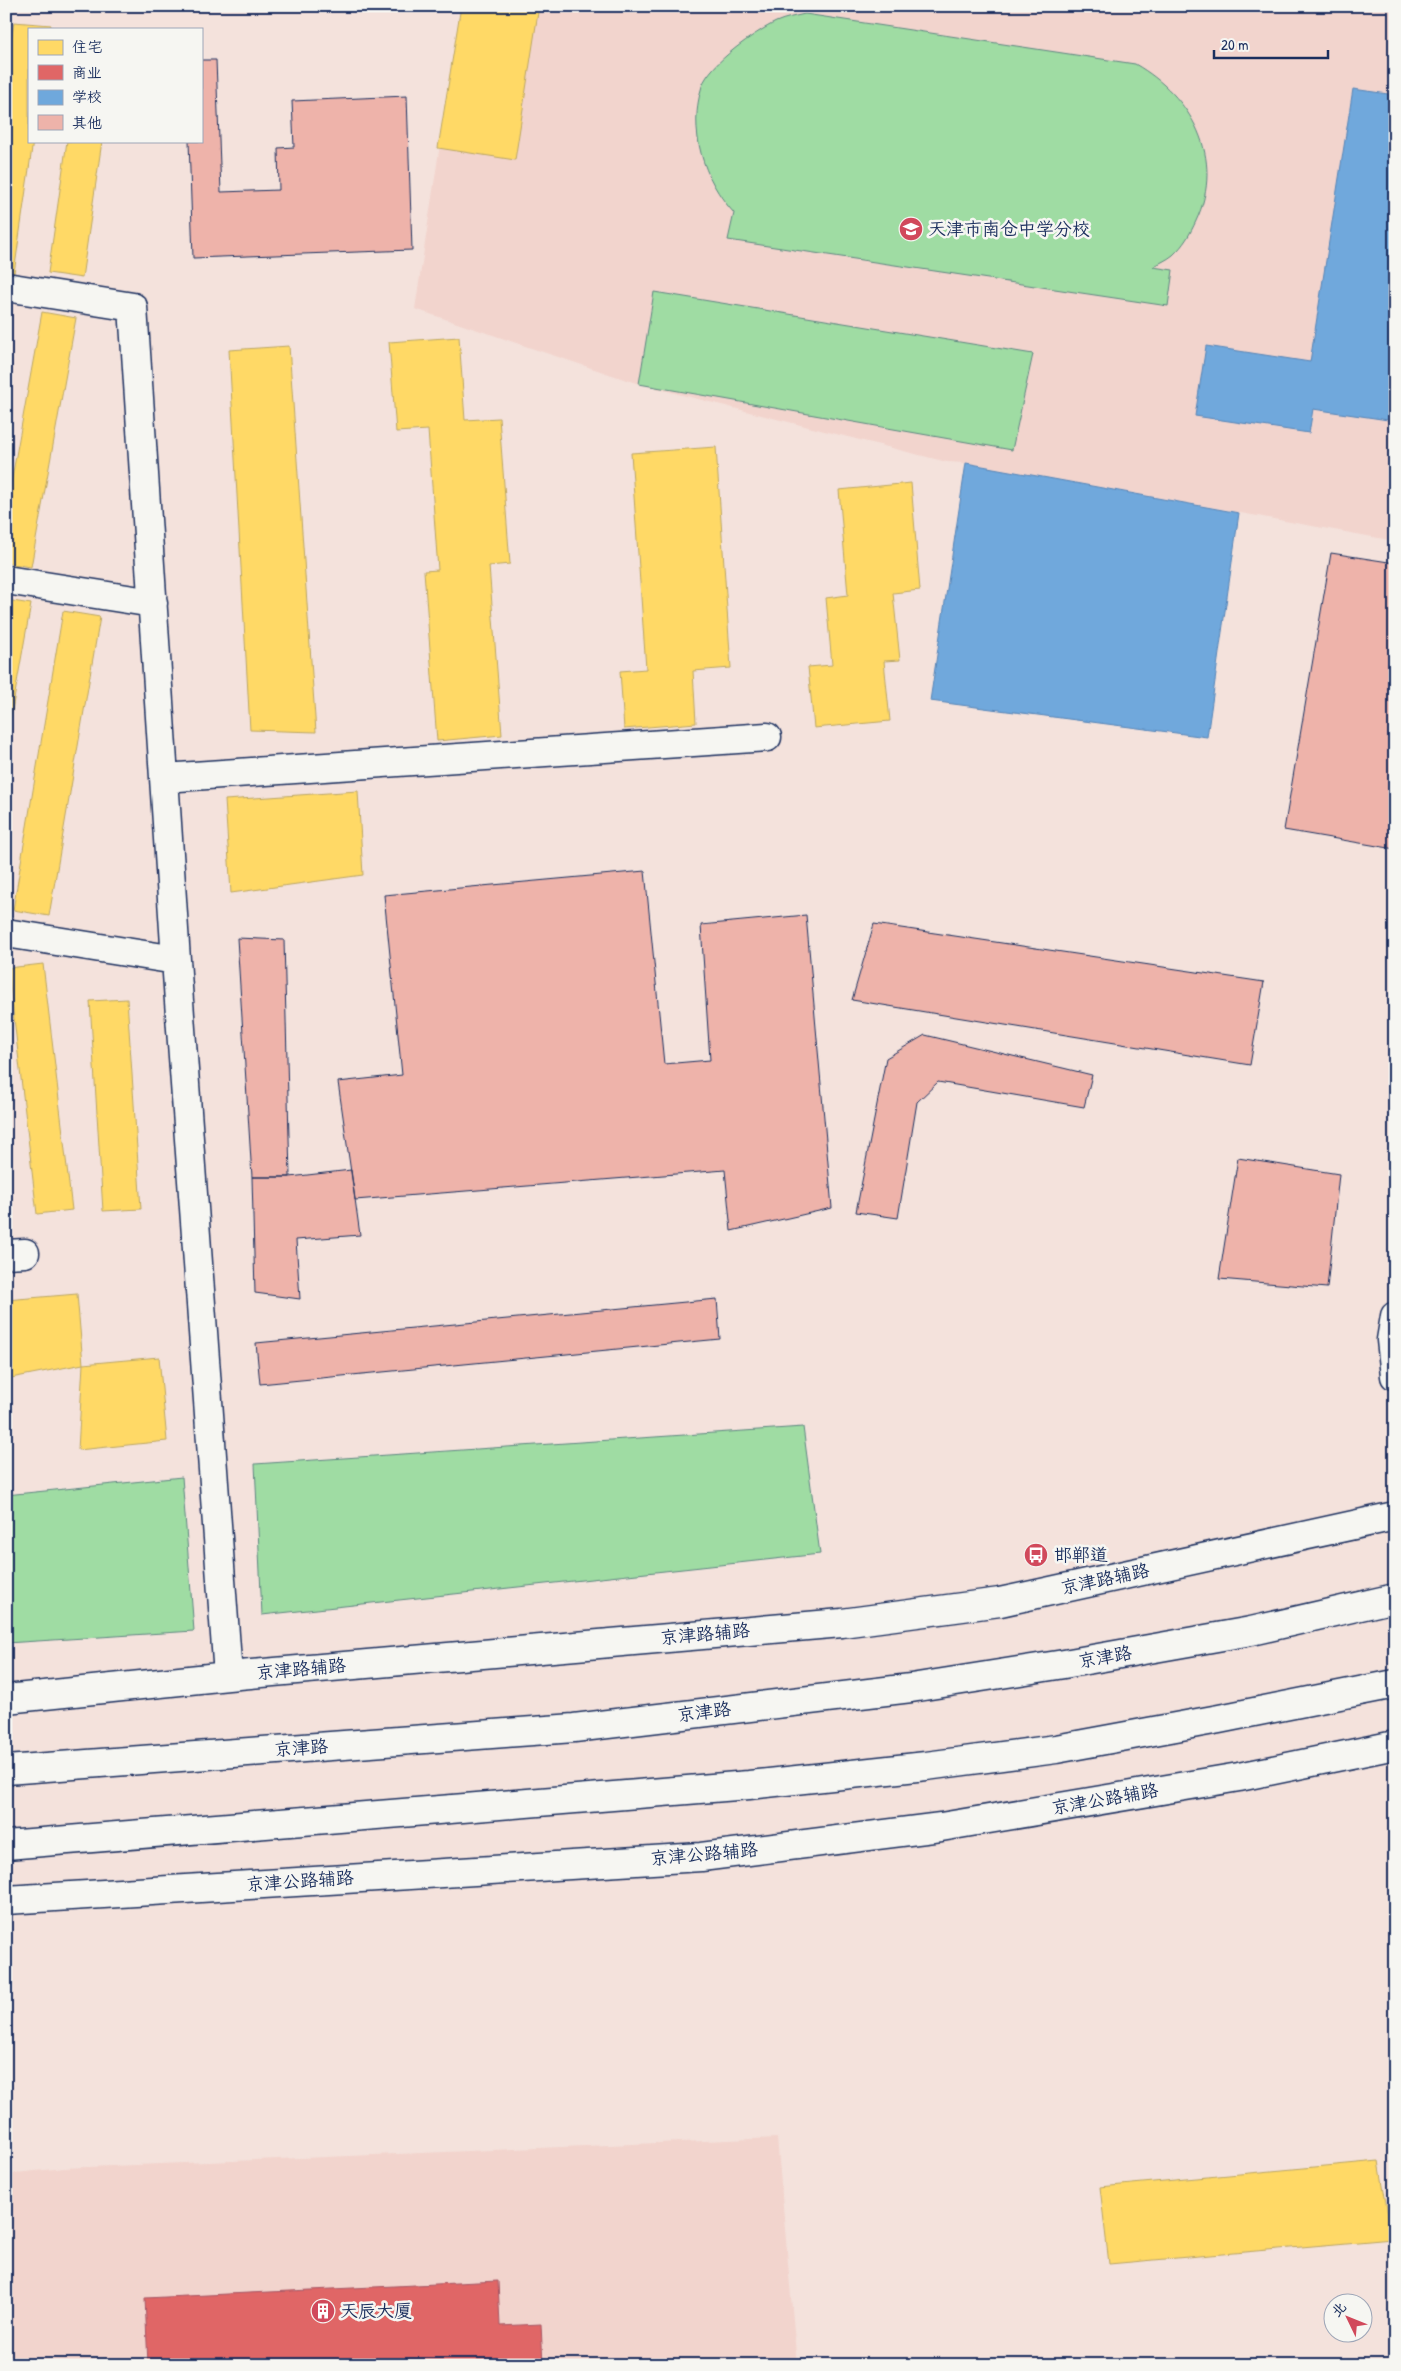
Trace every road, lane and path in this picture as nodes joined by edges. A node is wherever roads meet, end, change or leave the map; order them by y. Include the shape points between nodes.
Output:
1 (6, 287) edge
2 (6, 580) edge
3 (153, 604) junction
4 (767, 737) dead end
5 (164, 778) junction
6 (6, 933) edge
7 (176, 960) junction
8 (1395, 1316) edge
9 (1395, 1376) edge
10 (1395, 1516) edge
11 (1395, 1598) edge
12 (228, 1676) junction
13 (1395, 1684) edge
14 (6, 1699) edge
15 (1395, 1745) edge
16 (6, 1770) edge
17 (6, 1845) edge
18 (6, 1900) edge

1 - 3 street via 132,307
2 - 3 street
3 - 5 street
4 - 5 street
5 - 7 street
6 - 7 street
7 - 12 street
8 - 9 street via 1391,1340
10 - 12 street, 京津路辅路 via 1000,1602 842,1622
11 - 16 street, 京津路 via 1251,1631 911,1688 574,1728
12 - 14 street, 京津路辅路
13 - 17 street via 1056,1749 749,1785
15 - 18 street, 京津公路辅路 via 1239,1777 941,1827 701,1856

